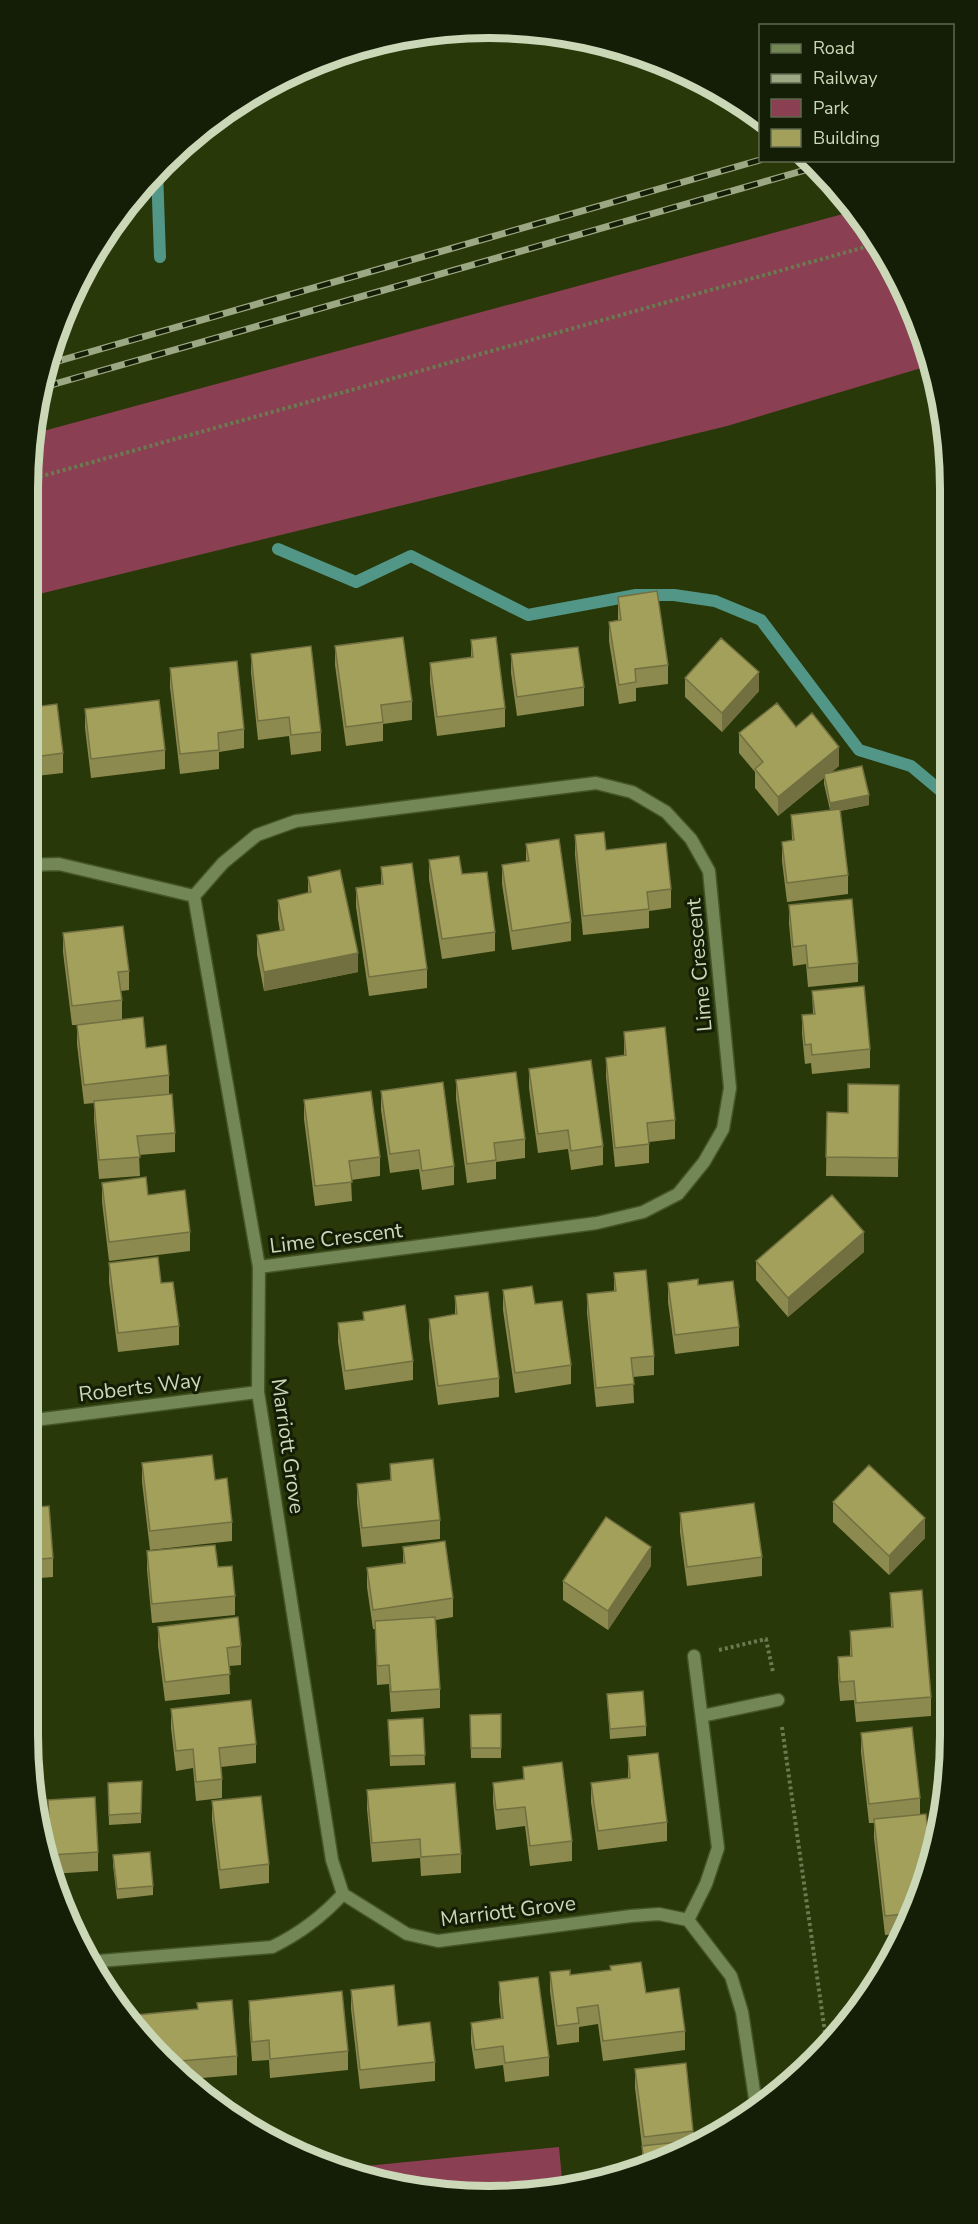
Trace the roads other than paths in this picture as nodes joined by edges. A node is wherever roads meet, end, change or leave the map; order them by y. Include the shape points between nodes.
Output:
1 (38, 865) edge
2 (194, 896) junction
3 (259, 1267) junction
4 (258, 1392) junction
5 (38, 1420) edge
6 (694, 1656) road end
7 (778, 1700) road end
8 (702, 1716) junction
9 (343, 1894) junction
10 (688, 1920) junction
11 (98, 1961) edge
12 (755, 2099) edge

1 - 2 street via 59,864
2 - 3 street, Marriott Grove
2 - 3 street, Lime Crescent via 223,863 257,835 296,821 596,783 632,792 666,812 691,839 709,871 730,1088 723,1129 704,1162 678,1194 643,1212 597,1223
3 - 4 street, Marriott Grove
4 - 5 street, Roberts Way
4 - 9 street, Marriott Grove via 332,1860
6 - 8 street
7 - 8 street
8 - 10 street via 718,1848
9 - 10 street, Marriott Grove via 407,1934 438,1941 631,1916 658,1914
9 - 11 street via 315,1923 272,1947
10 - 12 street via 731,1976 742,2012

